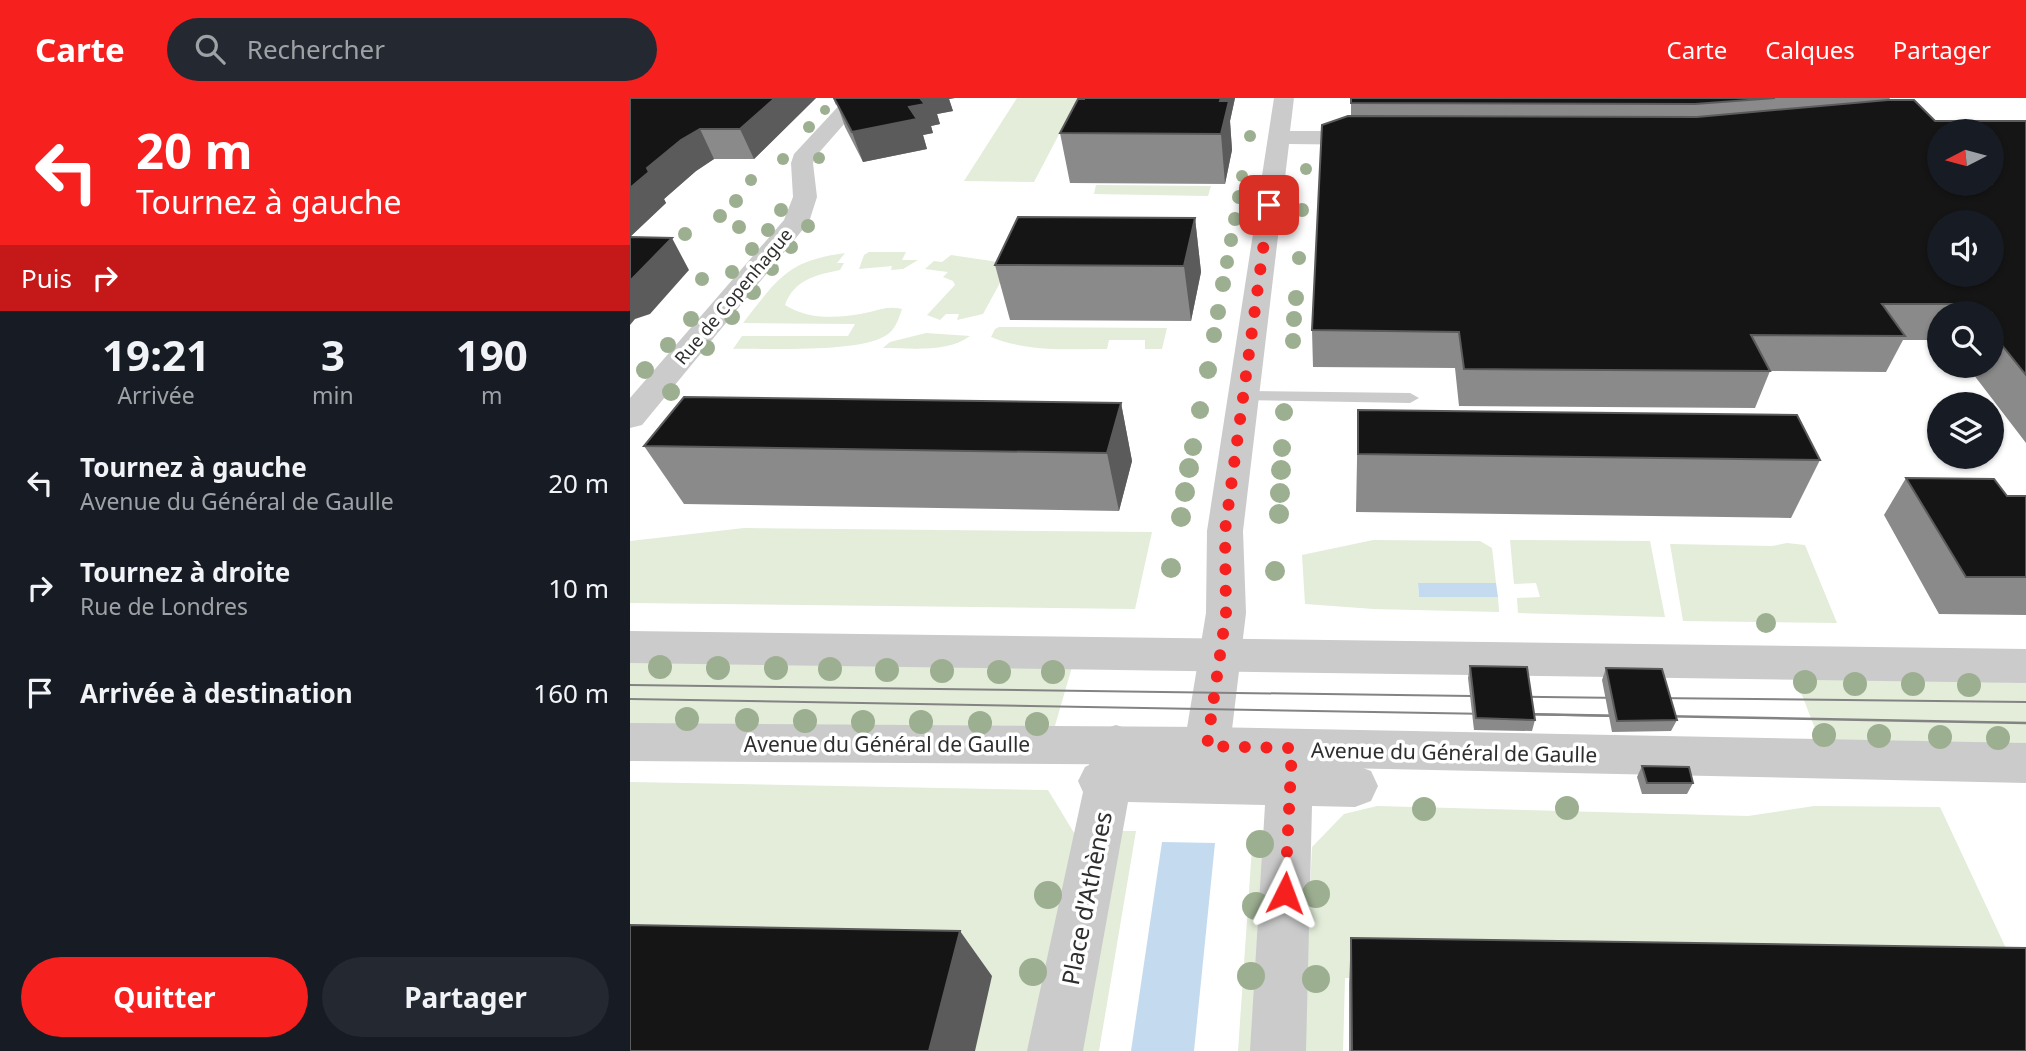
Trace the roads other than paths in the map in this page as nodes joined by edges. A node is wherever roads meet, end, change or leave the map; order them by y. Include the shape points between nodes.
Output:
1 (857, 98) edge
2 (1284, 98) edge
3 (1278, 137) junction
4 (1398, 138) edge
5 (1243, 396) junction
6 (1410, 398) dead end
7 (630, 418) edge
8 (630, 647) edge
9 (1220, 654) junction
10 (2026, 666) edge
11 (630, 742) edge
12 (1207, 746) junction
13 (2026, 763) edge
14 (1291, 767) junction
15 (1109, 769) junction
16 (1355, 786) dead end
17 (1055, 1051) edge
18 (1278, 1051) edge

1 - 7 street, Rue de Copenhague via 805,154 805,197 796,222
2 - 3 street
3 - 4 street
3 - 5 street
5 - 6 lane
5 - 9 street via 1225,531 1226,613
8 - 9 street
9 - 10 street
9 - 12 street
11 - 15 street, Avenue du Général de Gaulle
12 - 14 street, Avenue du Général de Gaulle
12 - 15 street, Avenue du Général de Gaulle
13 - 14 street, Avenue du Général de Gaulle
14 - 15 street
14 - 16 street
14 - 18 street
15 - 17 street, Place d'Athènes

